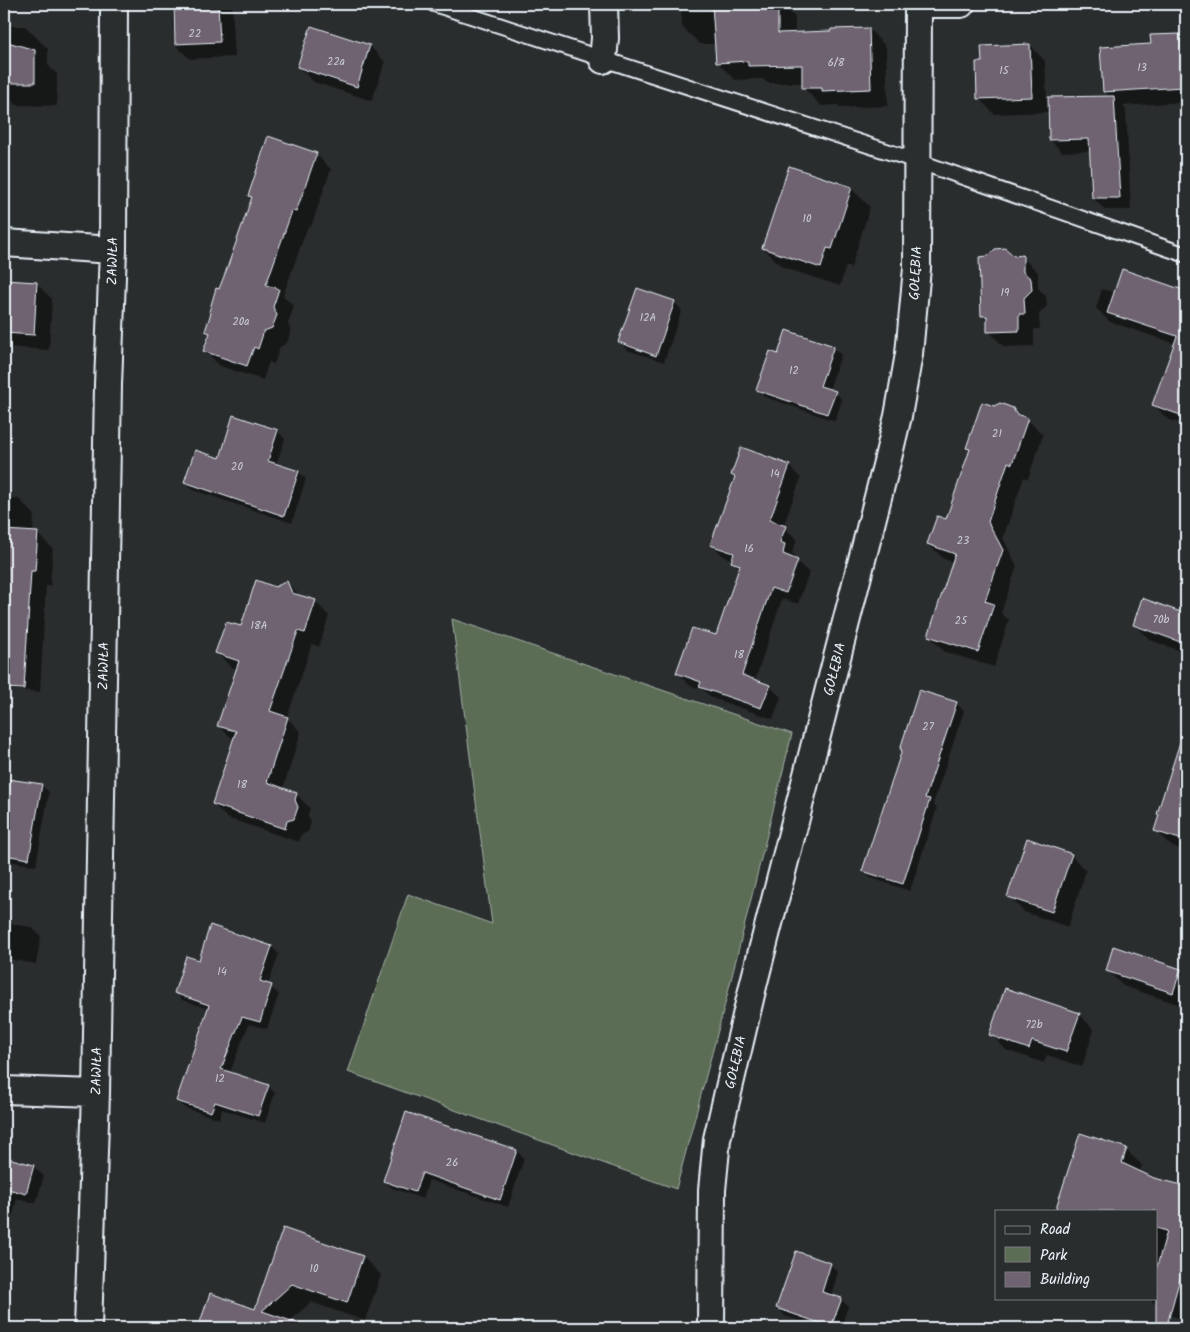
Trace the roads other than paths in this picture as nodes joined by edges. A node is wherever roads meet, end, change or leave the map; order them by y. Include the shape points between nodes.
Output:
1 (114, 4) edge
2 (434, 4) edge
3 (604, 4) edge
4 (918, 4) edge
5 (961, 4) edge
6 (603, 60) junction
7 (916, 162) junction
8 (4, 244) edge
9 (113, 250) junction
10 (1186, 255) edge
11 (4, 1090) edge
12 (96, 1093) junction
13 (88, 1328) edge
14 (711, 1328) edge

1 - 9 street, ZAWIŁA
2 - 6 lane
3 - 6 street
4 - 5 street, GOŁĘBIA
4 - 7 street, GOŁĘBIA
6 - 7 lane
7 - 10 lane
7 - 14 street, GOŁĘBIA via 917,268 909,354 898,416 717,1139 712,1190
8 - 9 street
9 - 12 street, ZAWIŁA
11 - 12 street
12 - 13 street, ZAWIŁA

